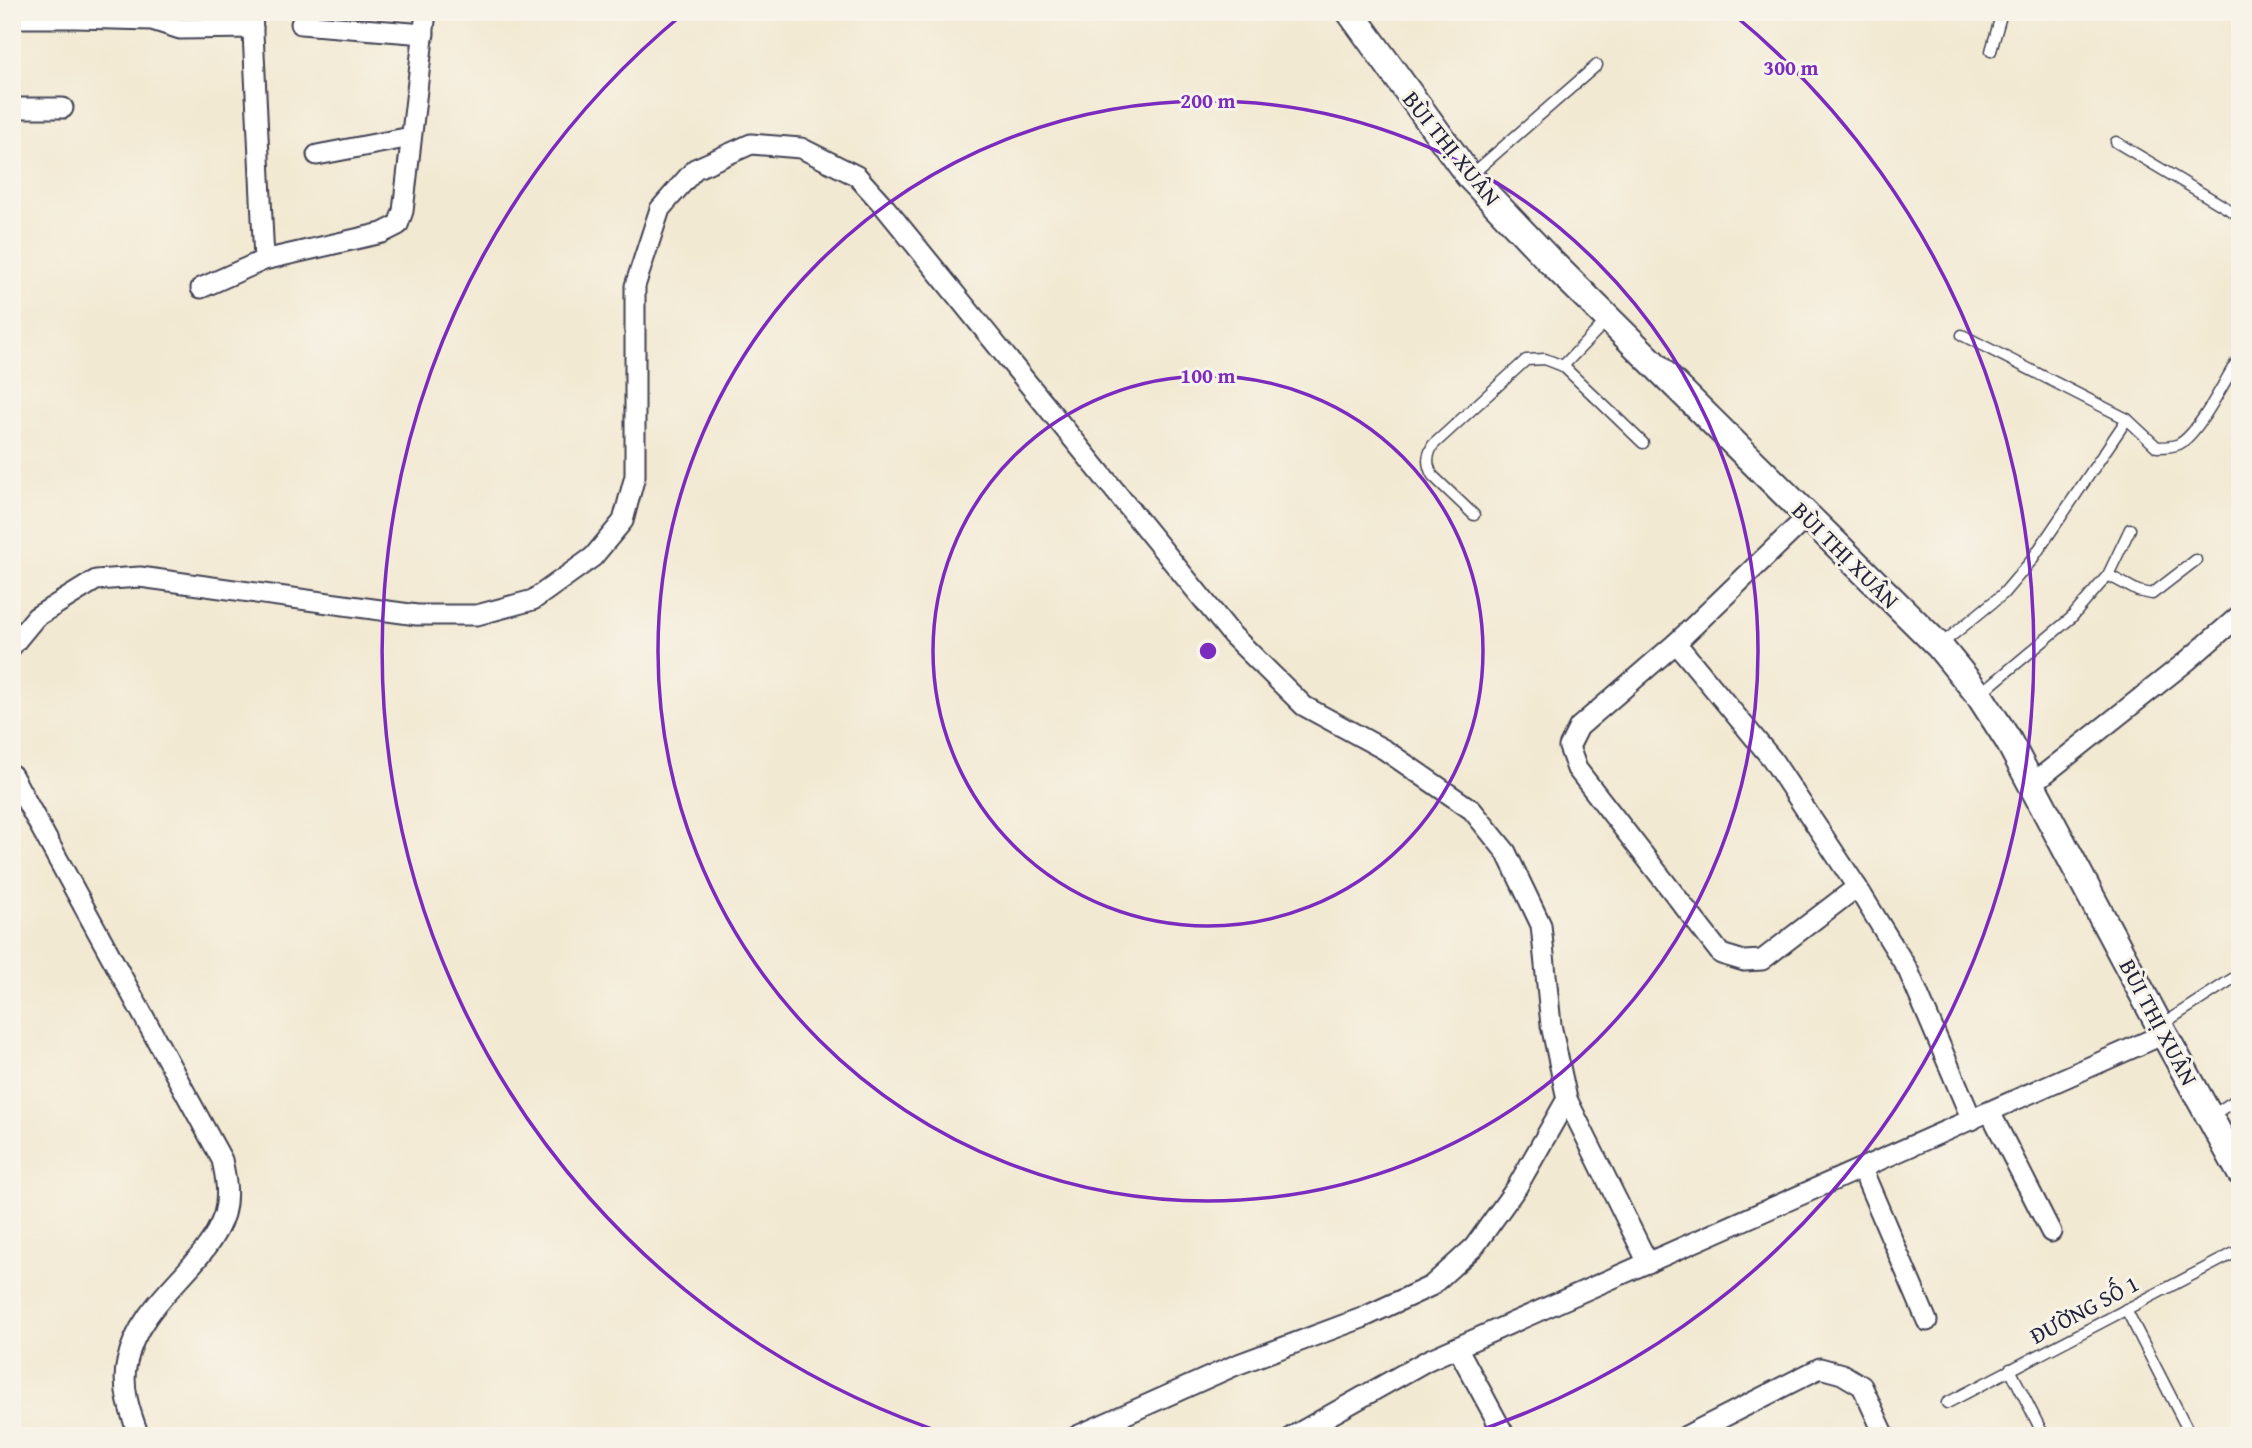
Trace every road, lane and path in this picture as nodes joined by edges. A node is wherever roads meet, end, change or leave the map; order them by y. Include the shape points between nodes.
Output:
1 (426, 12) edge
2 (1350, 12) edge
3 (2002, 12) edge
4 (12, 18) edge
5 (252, 20) edge
6 (301, 24) dead end
7 (424, 34) junction
8 (1990, 51) dead end
9 (1597, 65) dead end
10 (12, 108) edge
11 (62, 108) dead end
12 (411, 137) junction
13 (2116, 142) dead end
14 (317, 155) dead end
15 (1469, 176) junction
16 (2240, 216) edge
17 (264, 260) junction
18 (201, 288) dead end
19 (1608, 318) junction
20 (1962, 335) dead end
21 (2240, 356) edge
22 (1563, 366) junction
23 (2127, 419) junction
24 (1643, 443) dead end
25 (1474, 515) dead end
26 (1808, 516) junction
27 (2130, 529) dead end
28 (2196, 560) dead end
29 (2108, 575) junction
30 (2240, 615) edge
31 (1676, 643) junction
32 (12, 646) edge
33 (1939, 646) junction
34 (1979, 695) junction
35 (12, 775) edge
36 (2032, 784) junction
37 (1857, 887) junction
38 (2240, 974) edge
39 (2162, 1030) junction
40 (2240, 1097) edge
41 (1567, 1099) junction
42 (1981, 1116) junction
43 (2210, 1118) junction
44 (1862, 1168) junction
45 (2240, 1172) edge
46 (2051, 1232) dead end
47 (2240, 1250) edge
48 (1648, 1263) junction
49 (2126, 1309) junction
50 (1927, 1321) dead end
51 (1457, 1348) junction
52 (2010, 1370) junction
53 (1947, 1403) dead end
54 (139, 1436) edge
55 (1077, 1436) edge
56 (1293, 1436) edge
57 (1505, 1436) edge
58 (1686, 1436) edge
59 (1885, 1436) edge
60 (2044, 1436) edge
61 (2191, 1436) edge

1 - 7 street
2 - 15 main road, BÙI THỊ XUÂN
3 - 8 lane
4 - 5 street via 152,20 180,29
5 - 17 street
6 - 7 street
7 - 12 street
9 - 15 lane
10 - 11 street
12 - 14 street
12 - 17 street via 398,225 383,233
13 - 16 lane
15 - 19 main road, BÙI THỊ XUÂN
17 - 18 street
19 - 22 lane
19 - 26 main road, BÙI THỊ XUÂN
20 - 23 lane
21 - 23 lane via 2198,425 2179,444 2157,447
22 - 24 lane
22 - 25 lane via 1545,359 1526,360 1433,445 1427,456 1433,476
23 - 33 lane via 2017,578
26 - 31 street
26 - 33 main road, BÙI THỊ XUÂN
27 - 29 lane
28 - 29 lane via 2152,594
29 - 34 lane via 2071,618
30 - 36 street
31 - 37 street via 1772,759
31 - 37 street via 1578,727 1569,747 1577,769 1721,954 1744,961 1762,960
32 - 41 street via 36,617 96,580 107,579 140,577 416,615 477,615 533,600 593,557 622,521 635,476 635,286 660,209 695,169 751,144 801,148 857,176 883,205 1241,644 1304,706 1385,750 1472,810 1506,852 1541,925 1551,1025
33 - 34 main road, BÙI THỊ XUÂN
34 - 36 main road, BÙI THỊ XUÂN
35 - 54 street via 222,1160 226,1178 227,1199 214,1236 139,1329 127,1362 125,1386
36 - 39 main road, BÙI THỊ XUÂN
37 - 42 street via 1908,970
38 - 39 lane
39 - 42 street
39 - 43 main road, BÙI THỊ XUÂN
40 - 43 lane
41 - 48 street
41 - 55 street via 1517,1187 1474,1247 1432,1286 1362,1318 1236,1365
42 - 44 street
42 - 46 street
43 - 45 main road, BÙI THỊ XUÂN
44 - 48 street
44 - 50 street
47 - 49 lane, ĐƯỜNG SỐ 1
48 - 51 street
49 - 52 lane, ĐƯỜNG SỐ 1
49 - 61 lane
51 - 56 street
51 - 57 street
52 - 53 lane, ĐƯỜNG SỐ 1
52 - 60 lane
58 - 59 street via 1820,1368 1862,1386

